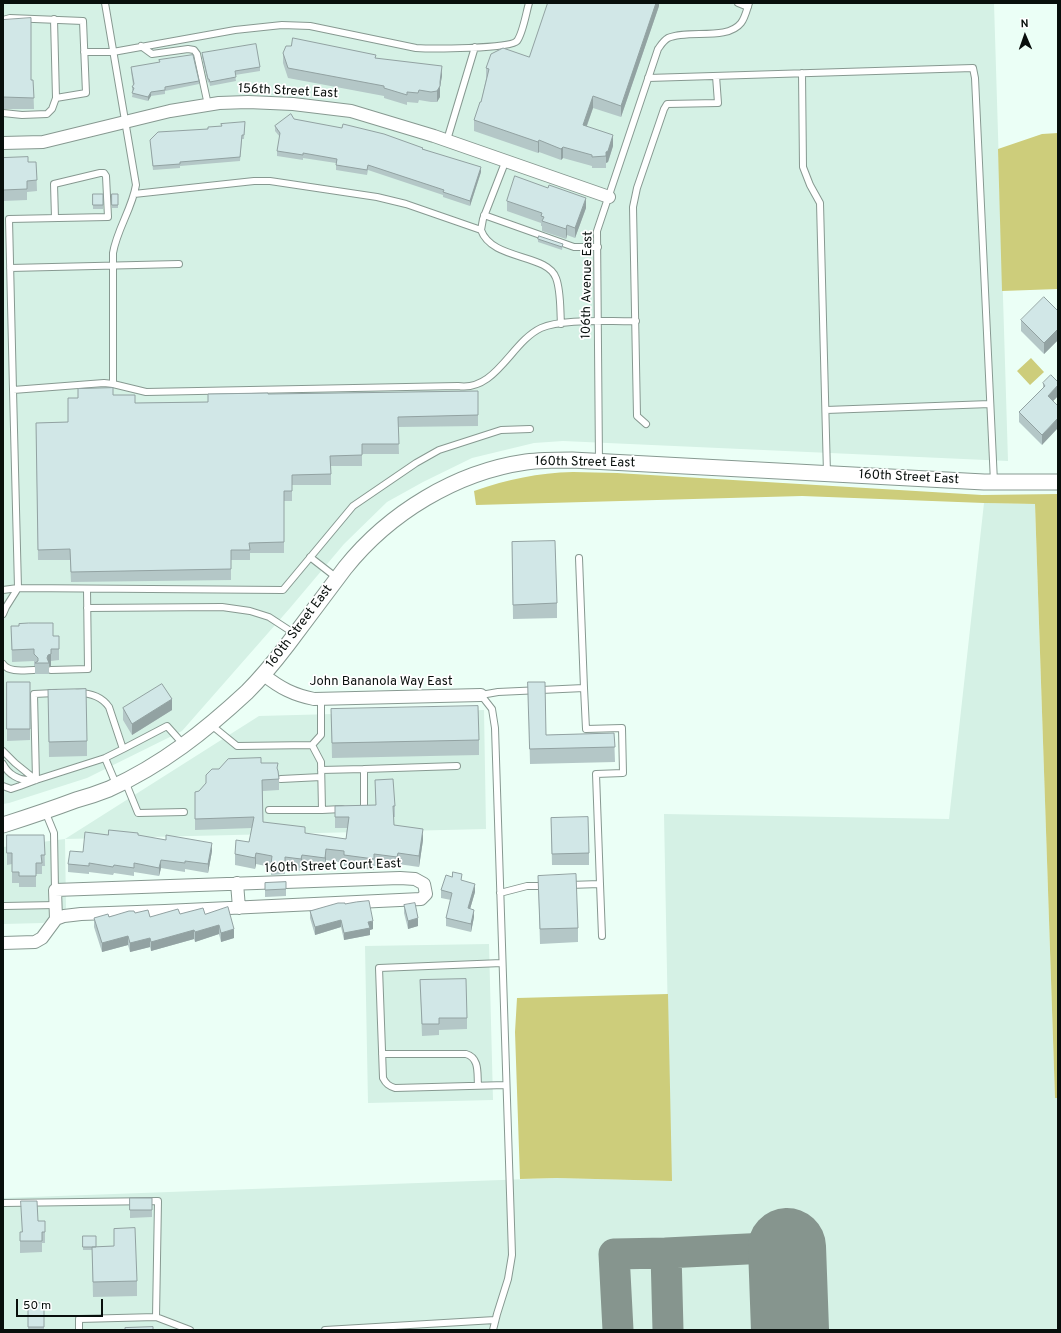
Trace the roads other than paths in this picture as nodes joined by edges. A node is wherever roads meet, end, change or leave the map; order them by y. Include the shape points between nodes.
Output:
1 (105, 3) edge
2 (530, 3) edge
3 (738, 3) edge
4 (748, 5) edge
5 (54, 19) junction
6 (3, 20) edge
7 (141, 46) junction
8 (475, 47) junction
9 (84, 52) junction
10 (113, 52) junction
11 (802, 74) junction
12 (716, 76) junction
13 (648, 78) junction
14 (56, 98) junction
15 (208, 105) junction
16 (3, 113) edge
17 (126, 123) junction
18 (447, 140) junction
19 (3, 143) edge
20 (506, 160) junction
21 (134, 194) junction
22 (609, 197) junction
23 (484, 215) junction
24 (55, 218) junction
25 (481, 230) junction
26 (598, 247) junction
27 (179, 264) dead end
28 (112, 266) junction
29 (10, 268) junction
30 (636, 321) junction
31 (598, 322) junction
32 (561, 324) junction
33 (113, 384) junction
34 (13, 390) junction
35 (990, 404) junction
36 (826, 410) junction
37 (646, 424) dead end
38 (530, 429) dead end
39 (599, 462) junction
40 (827, 474) junction
41 (994, 482) junction
42 (1058, 482) edge
43 (310, 556) junction
44 (579, 558) dead end
45 (337, 579) junction
46 (3, 585) edge
47 (18, 588) junction
48 (87, 589) junction
49 (3, 590) edge
50 (87, 608) junction
51 (3, 614) edge
52 (295, 634) junction
53 (3, 664) edge
54 (34, 670) edge
55 (51, 670) dead end
56 (264, 675) junction
57 (584, 688) junction
58 (63, 693) edge
59 (70, 693) edge
60 (481, 695) junction
61 (321, 698) junction
62 (210, 724) junction
63 (184, 745) junction
64 (312, 745) junction
65 (123, 749) junction
66 (3, 751) edge
67 (105, 758) junction
68 (3, 764) edge
69 (457, 766) dead end
70 (364, 768) junction
71 (321, 770) junction
72 (321, 777) junction
73 (281, 779) dead end
74 (36, 780) junction
75 (121, 783) junction
76 (3, 786) edge
77 (350, 809) edge
78 (357, 809) edge
79 (269, 810) dead end
80 (322, 810) junction
81 (45, 811) junction
82 (184, 812) dead end
83 (3, 825) edge
84 (238, 883) junction
85 (600, 884) junction
86 (55, 890) junction
87 (500, 893) junction
88 (56, 905) junction
89 (4, 906) edge
90 (239, 908) junction
91 (56, 919) junction
92 (602, 936) dead end
93 (3, 943) edge
94 (502, 963) junction
95 (382, 1054) junction
96 (478, 1085) junction
97 (506, 1085) junction
98 (3, 1203) edge
99 (156, 1317) junction
100 (495, 1320) junction
101 (79, 1330) edge
102 (190, 1330) edge
103 (325, 1330) edge
104 (493, 1330) edge

1 - 10 lane
2 - 8 lane via 516,42 510,45
3 - 4 lane
4 - 13 lane, 106th Avenue East via 741,23 734,30 668,38 658,49
5 - 6 lane
5 - 9 lane via 83,21
5 - 14 lane
7 - 8 lane via 256,27 287,25 310,26 416,48
7 - 10 lane
7 - 15 lane via 152,54 188,48 194,50
8 - 18 lane
9 - 10 lane
9 - 14 lane via 86,93
10 - 17 lane
11 - 12 lane
11 - 35 lane via 973,68
11 - 36 lane via 803,167 820,203
12 - 13 lane
12 - 30 lane via 718,103 667,104 648,154 633,207
13 - 22 lane, 106th Avenue East
14 - 16 lane via 47,114
15 - 17 street, 156th Street East via 170,111
15 - 18 street, 156th Street East via 248,102 337,108
17 - 19 street, 156th Street East via 43,142
17 - 21 lane via 136,178
18 - 20 street, 156th Street East
20 - 22 street, 156th Street East
20 - 23 lane
21 - 25 lane via 254,181 284,182 406,204
21 - 28 lane via 116,237
22 - 26 lane, 106th Avenue East via 597,230
23 - 25 lane
23 - 26 lane via 574,247
24 - 24 lane via 54,184 104,173 108,217
24 - 29 lane via 10,219
25 - 32 lane via 496,248 546,266 553,272 558,289
26 - 31 lane, 106th Avenue East
27 - 28 lane
28 - 29 lane
28 - 33 lane
29 - 34 lane
30 - 31 lane
30 - 37 lane via 637,416
31 - 32 lane
31 - 39 lane, 106th Avenue East
32 - 33 lane via 541,328 528,336 489,377 465,387 146,392
33 - 34 lane
34 - 47 lane
35 - 36 lane
35 - 41 lane
36 - 40 lane
38 - 43 lane via 501,430 433,453 353,506
39 - 40 street, 160th Street East
39 - 45 street, 160th Street East via 527,462 501,467 440,490 413,505 388,525 367,544
40 - 41 street, 160th Street East
41 - 42 street, 160th Street East
43 - 45 lane
43 - 48 lane via 283,590
44 - 57 lane
45 - 52 street, 160th Street East
46 - 47 lane
47 - 48 lane
47 - 49 lane
47 - 51 lane
48 - 50 lane
50 - 52 lane via 222,607 269,617
50 - 55 lane via 88,669
52 - 56 street, 160th Street East
53 - 54 lane via 12,670
56 - 61 street, John Bananola Way East via 278,687 291,693
56 - 62 street, 160th Street East
57 - 60 lane
57 - 85 lane via 586,729 622,728 623,773 596,774
58 - 74 lane via 34,694
59 - 65 lane via 84,693 106,702
60 - 61 street, John Bananola Way East
60 - 87 lane via 492,709 495,728
61 - 64 lane via 321,735
62 - 63 street, 160th Street East
62 - 64 lane via 237,746
63 - 65 lane via 167,726
63 - 75 street, 160th Street East via 152,767
64 - 71 lane via 321,762
65 - 67 lane
66 - 74 lane
67 - 74 lane
67 - 75 lane
68 - 74 lane via 16,778 24,781
69 - 70 lane
70 - 71 lane
70 - 78 lane via 364,809
71 - 72 lane
72 - 73 lane
72 - 80 lane
74 - 76 lane via 11,789
75 - 81 street, 160th Street East
75 - 82 lane via 138,813
77 - 80 lane
79 - 80 lane
81 - 83 street, 160th Street East
81 - 86 lane via 54,833
84 - 86 street, 160th Street Court East
84 - 90 street
84 - 90 street, 160th Street Court East via 400,878 415,879 424,884 426,894 421,899
85 - 87 lane via 527,886
85 - 92 lane
86 - 88 street
87 - 94 lane
88 - 89 lane
88 - 91 street
90 - 91 street, 160th Street Court East via 81,914
91 - 93 street via 42,938 35,942
94 - 95 lane via 379,968
94 - 97 lane
95 - 96 lane via 470,1055 476,1061
95 - 96 lane via 383,1078 389,1086 395,1088
96 - 97 lane
97 - 100 lane via 512,1255 508,1279
98 - 99 lane via 158,1201
99 - 101 lane via 79,1319
99 - 102 lane
100 - 103 lane
100 - 104 lane

